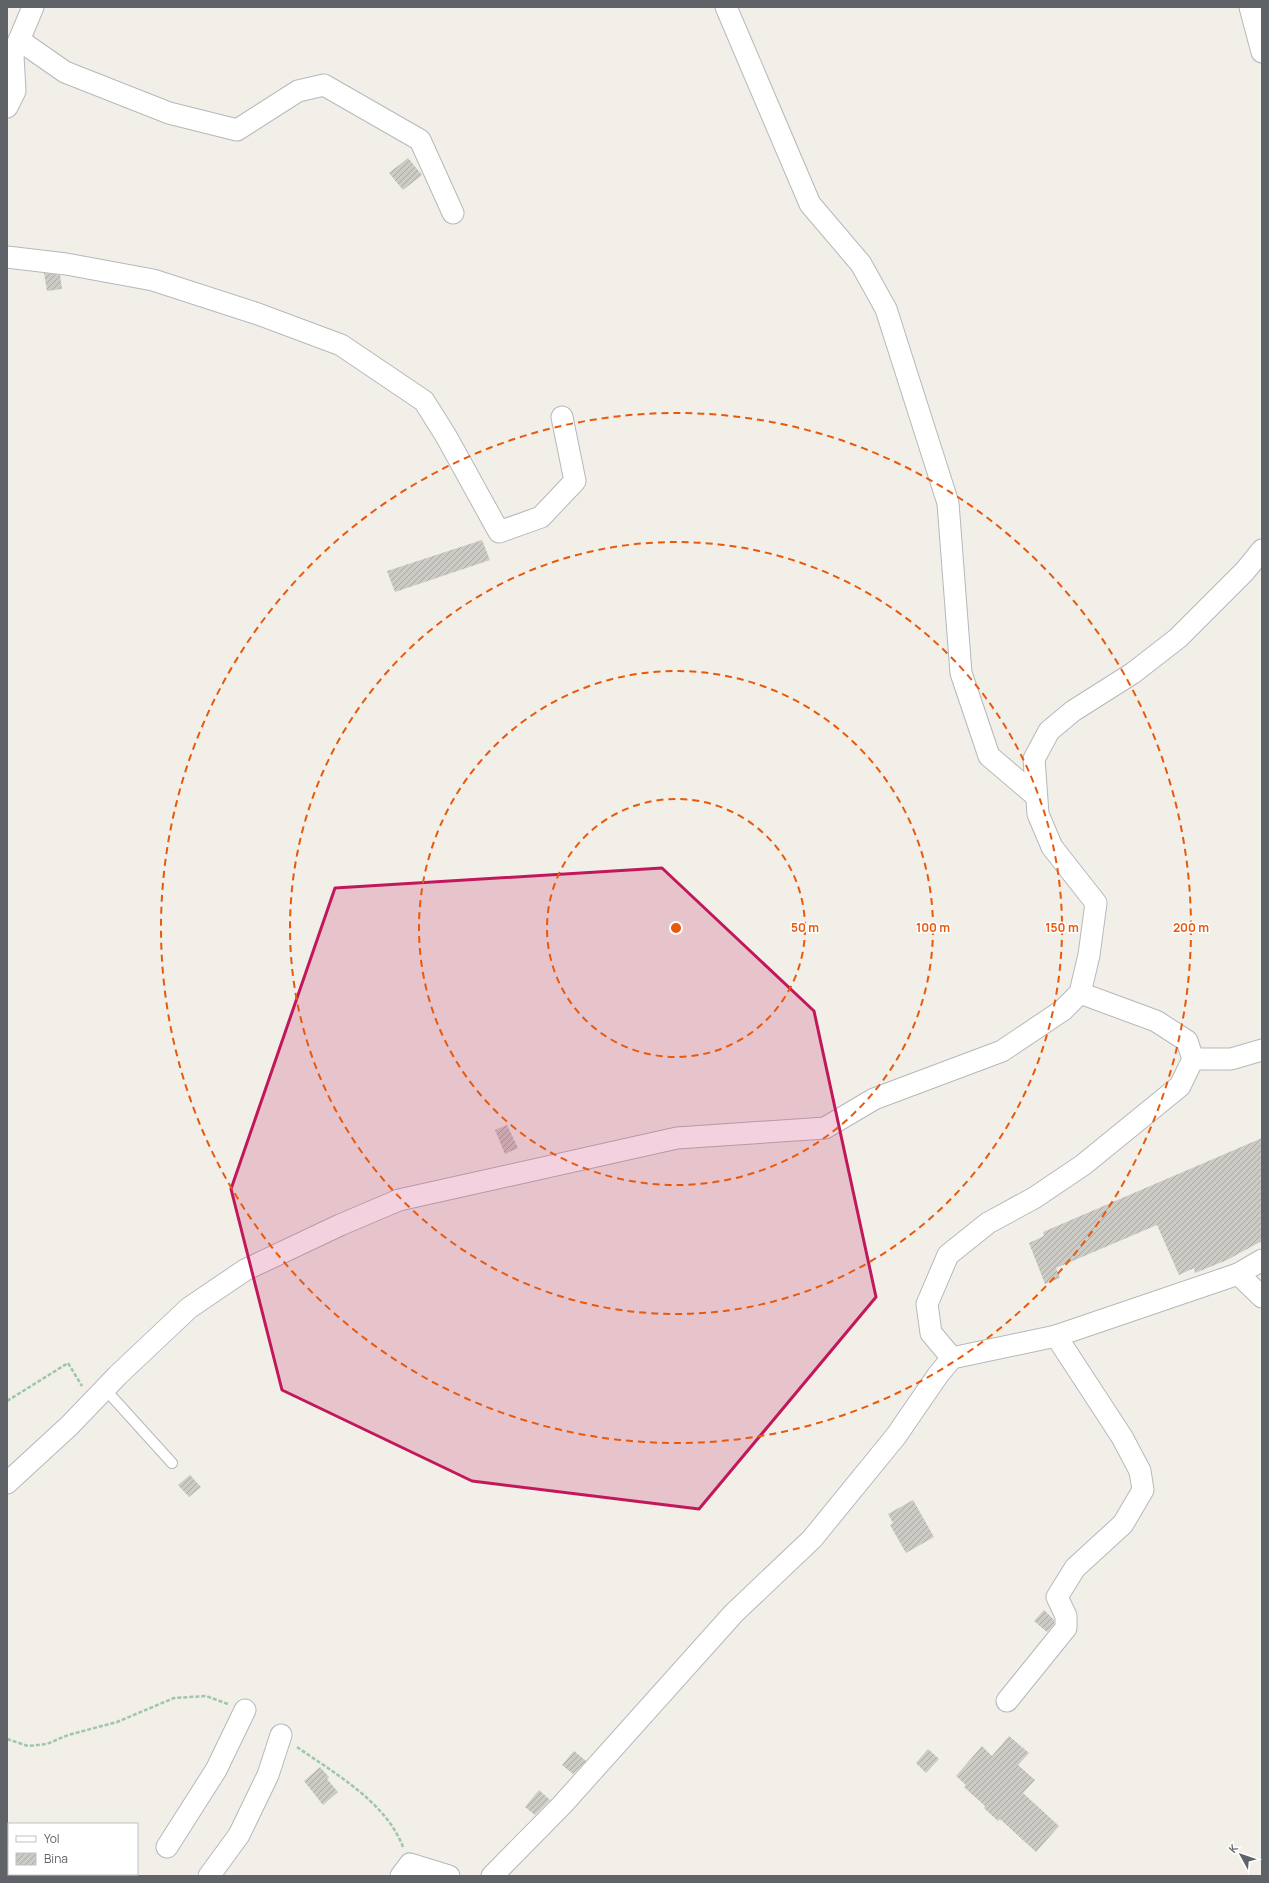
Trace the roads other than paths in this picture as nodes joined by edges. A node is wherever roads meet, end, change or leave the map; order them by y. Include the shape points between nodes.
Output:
1 (33, 7) edge
2 (726, 7) edge
3 (1250, 7) edge
4 (1262, 52) edge
5 (13, 55) edge
6 (7, 107) edge
7 (453, 213) dead end
8 (7, 257) edge
9 (562, 417) dead end
10 (1262, 550) edge
11 (1036, 796) junction
12 (1080, 993) junction
13 (1262, 1050) edge
14 (1193, 1059) junction
15 (1262, 1260) edge
16 (1238, 1274) junction
17 (1262, 1298) edge
18 (1056, 1336) junction
19 (952, 1358) junction
20 (99, 1395) junction
21 (172, 1463) dead end
22 (7, 1483) edge
23 (1007, 1701) dead end
24 (245, 1710) dead end
25 (280, 1735) dead end
26 (167, 1847) dead end
27 (209, 1876) edge
28 (401, 1876) edge
29 (449, 1876) edge
30 (492, 1876) edge

1 - 5 street
2 - 11 street via 810,204 861,264 886,309 948,503 961,673 989,756
3 - 4 street
5 - 6 street via 15,91
5 - 7 street via 65,72 169,113 237,130 298,91 324,85 420,140
8 - 9 street via 66,264 153,280 258,314 341,345 424,401 499,532 541,516 575,481
10 - 11 street via 1245,571 1178,638 1133,673 1072,710 1048,731 1034,758
11 - 12 street via 1038,814 1052,847 1096,903 1089,955
12 - 14 street via 1156,1021 1187,1040
12 - 20 street via 1062,1010 1002,1051 874,1099 825,1128 677,1138 399,1200 245,1270 189,1308
13 - 14 street via 1231,1059
14 - 19 street via 1180,1086 1083,1165 1034,1198 988,1223 948,1255 928,1304 931,1333
15 - 16 street
16 - 17 street
16 - 18 street
18 - 19 street
18 - 23 street via 1122,1437 1140,1471 1143,1490 1123,1524 1075,1568 1057,1597 1066,1616 1066,1628
19 - 30 street via 896,1436 812,1539 734,1613 562,1805
20 - 21 lane
20 - 22 street
24 - 26 street via 216,1770
25 - 27 street via 268,1774 239,1835
28 - 29 street via 410,1864

